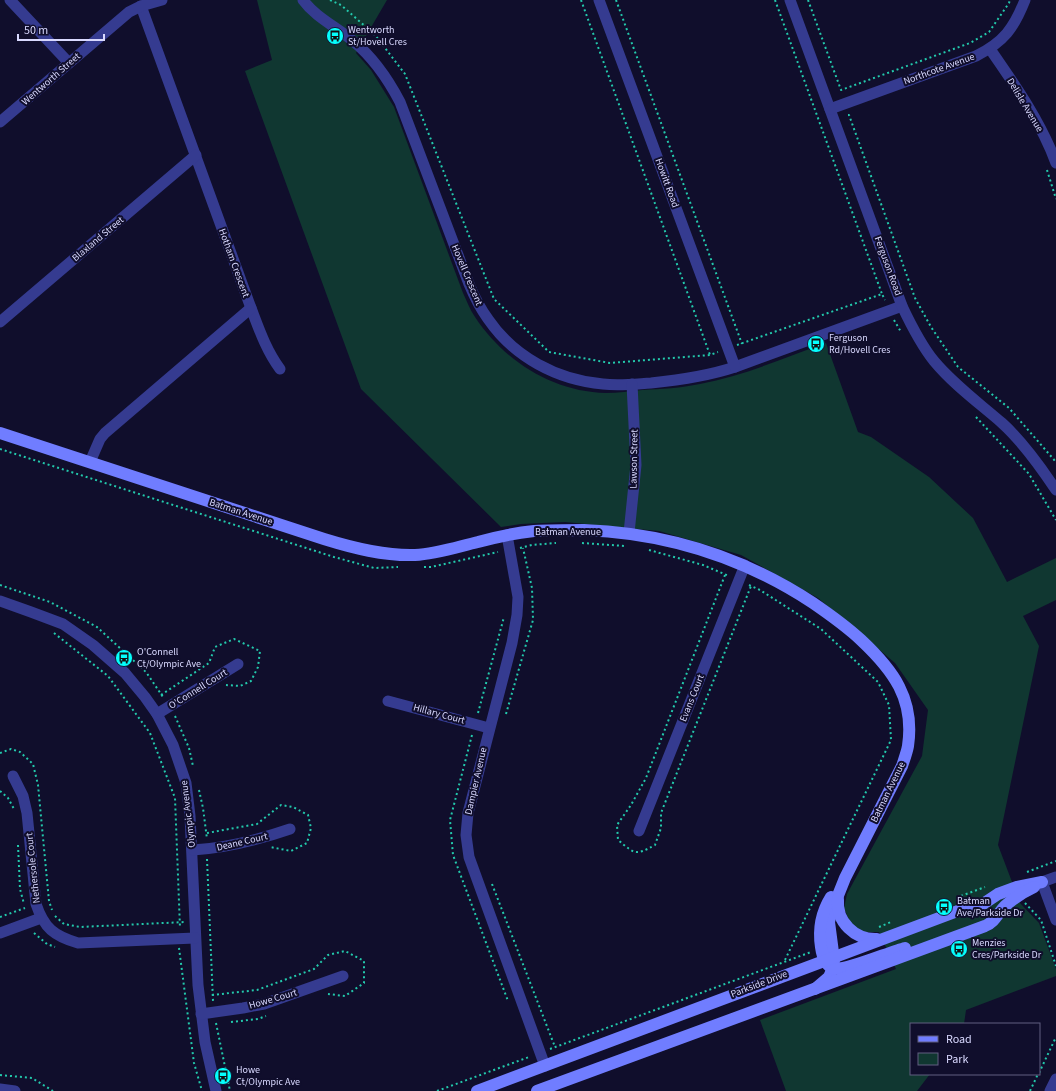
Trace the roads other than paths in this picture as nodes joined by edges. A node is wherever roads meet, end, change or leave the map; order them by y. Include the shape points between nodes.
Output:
1 (10, 0) edge
2 (162, 0) edge
3 (303, 0) edge
4 (599, 0) edge
5 (790, 0) edge
6 (1025, 0) edge
7 (141, 6) junction
8 (990, 49) junction
9 (69, 63) junction
10 (830, 109) junction
11 (0, 122) edge
12 (196, 155) junction
13 (1056, 163) edge
14 (902, 306) junction
15 (251, 308) junction
16 (0, 322) edge
17 (735, 367) junction
18 (280, 369) dead end
19 (632, 384) junction
20 (0, 433) edge
21 (90, 462) junction
22 (1056, 490) edge
23 (629, 533) junction
24 (507, 535) junction
25 (745, 565) junction
26 (0, 601) edge
27 (238, 664) dead end
28 (388, 701) dead end
29 (157, 714) junction
30 (489, 728) junction
31 (13, 776) dead end
32 (290, 829) dead end
33 (639, 831) dead end
34 (193, 850) junction
35 (1056, 877) edge
36 (845, 878) junction
37 (1042, 882) junction
38 (1018, 891) junction
39 (840, 892) junction
40 (41, 918) junction
41 (1056, 920) edge
42 (0, 932) edge
43 (195, 938) junction
44 (882, 939) junction
45 (945, 940) junction
46 (828, 958) junction
47 (343, 976) dead end
48 (815, 989) junction
49 (201, 1014) junction
50 (545, 1066) junction
51 (1056, 1079) edge
52 (554, 1088) edge
53 (0, 1089) edge
54 (15, 1091) edge
55 (216, 1091) edge
56 (477, 1091) edge
57 (537, 1091) edge
58 (1050, 1091) edge

1 - 9 street
2 - 7 street, Wentworth Street
3 - 19 street, Hovell Crescent via 320,18 354,41 389,81 400,102 469,284 488,319 504,339 520,353 560,375 584,382
4 - 17 street, Howitt Road
5 - 10 street, Ferguson Road
6 - 8 street, Northcote Avenue via 1017,20 1006,35
7 - 9 street, Wentworth Street via 129,12
7 - 12 street, Hotham Crescent
8 - 10 street, Northcote Avenue
8 - 13 street, Delisle Avenue via 1039,124
9 - 11 street, Wentworth Street
10 - 14 street, Ferguson Road
12 - 15 street, Hotham Crescent
12 - 16 street, Blaxland Street
14 - 17 street, Hovell Crescent
14 - 22 street, Ferguson Road via 915,333 934,361 954,383 1002,424 1024,447
15 - 18 street via 271,357
15 - 21 street, Hotham Crescent via 106,433 100,439
17 - 19 street, Hovell Crescent via 682,379
19 - 23 street, Lawson Street via 636,465
20 - 21 street, Batman Avenue
21 - 24 street, Batman Avenue via 349,547 416,555 449,550
23 - 24 street, Batman Avenue via 568,530
23 - 25 street, Batman Avenue via 663,539
24 - 30 street, Dampier Avenue via 518,597 517,615
25 - 33 street, Evans Court
25 - 36 street, Batman Avenue via 795,592 855,634 890,670 907,707 908,746 902,766
26 - 29 street, Olympic Avenue via 63,624 93,645 125,673
27 - 29 street, O'Connell Court
28 - 30 street, Hillary Court
29 - 34 street, Olympic Avenue via 173,745 186,783
30 - 50 street, Dampier Avenue via 468,812 466,835 469,857
31 - 40 street, Nethersole Court via 23,796 27,813 36,904
32 - 34 street, Deane Court via 238,844
34 - 43 street, Olympic Avenue
35 - 37 street, Parkside Drive
36 - 39 street, Batman Avenue
36 - 46 street, Batman Avenue via 821,916 820,928
37 - 38 street, Parkside Drive
37 - 41 street
38 - 44 street, Parkside Drive via 998,894 983,904 962,909
38 - 45 street, Parkside Drive via 990,924
39 - 44 street, Batman Avenue via 838,908 848,929 866,938
39 - 46 street, Batman Avenue via 829,922
40 - 42 street
40 - 43 street, Nethersole Court via 52,932 78,943
43 - 49 street, Olympic Avenue
44 - 46 street, Parkside Drive
45 - 46 street via 897,950 848,967
45 - 48 street, Parkside Drive
46 - 48 street via 829,977
46 - 50 street, Parkside Drive
47 - 49 street, Howe Court via 264,1004
48 - 52 street, Parkside Drive
49 - 55 street, Olympic Avenue
50 - 52 street
50 - 56 street, Parkside Drive
51 - 58 street
52 - 57 street, Parkside Drive
53 - 54 street

